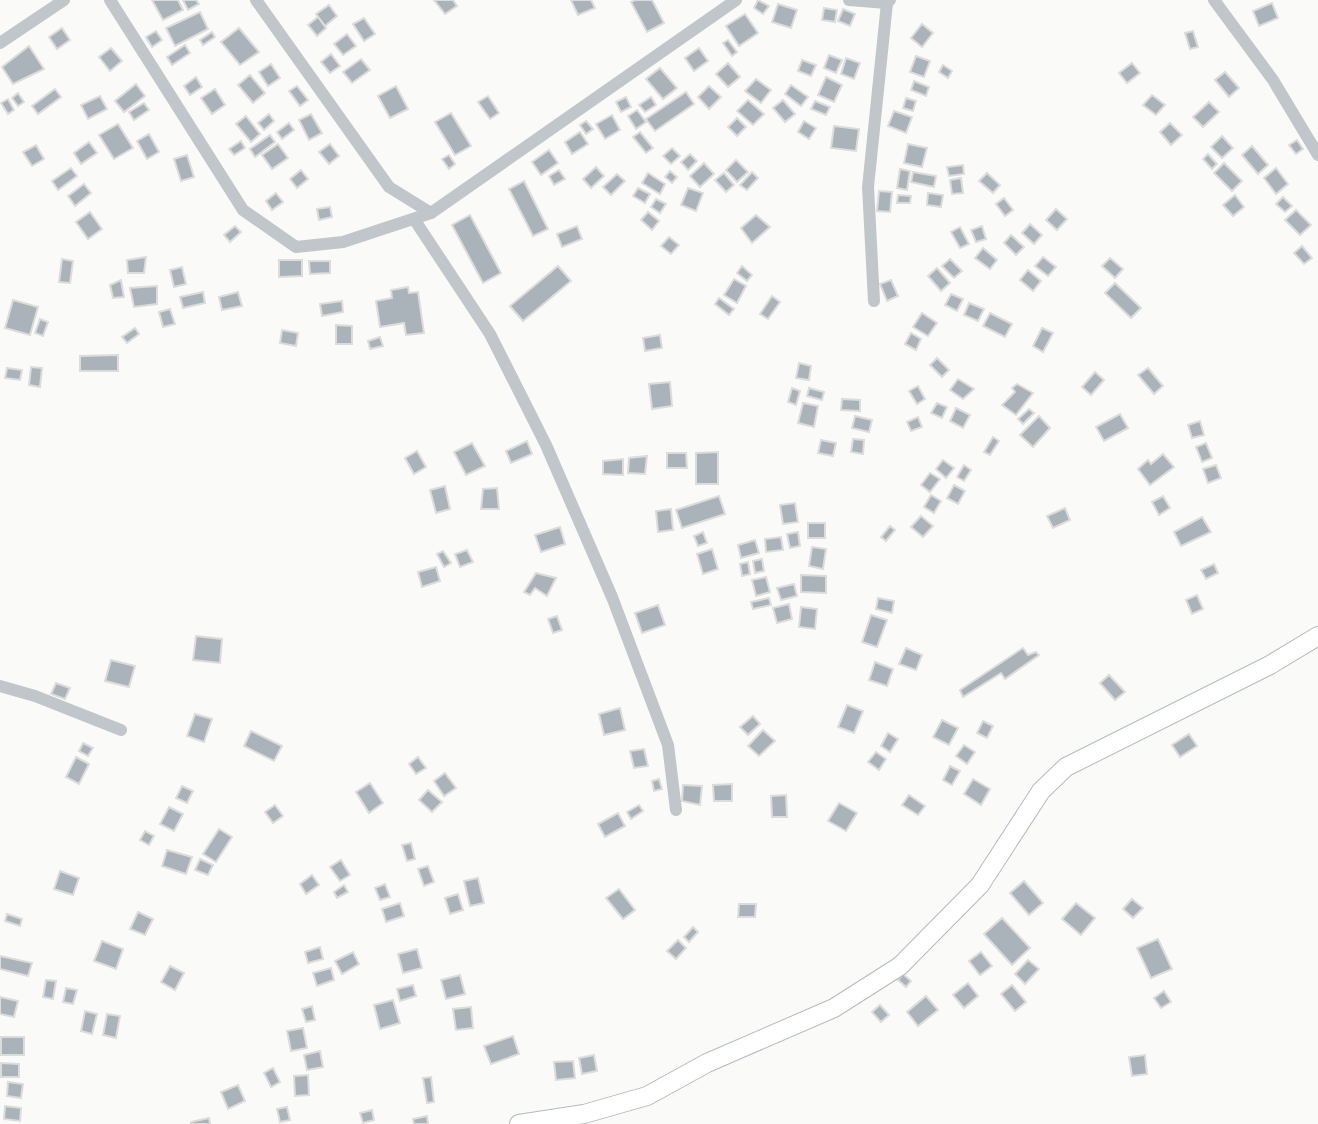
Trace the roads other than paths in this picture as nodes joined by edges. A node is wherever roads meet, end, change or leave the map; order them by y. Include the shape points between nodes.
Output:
1 (64, 0) edge
2 (110, 0) edge
3 (256, 0) edge
4 (736, 0) edge
5 (849, 0) edge
6 (1214, 0) edge
7 (889, 2) edge
8 (0, 43) edge
9 (1318, 155) edge
10 (431, 213) junction
11 (414, 219) junction
12 (874, 301) dead end
13 (1318, 636) edge
14 (0, 686) edge
15 (121, 730) dead end
16 (676, 810) dead end
17 (519, 1124) edge

1 - 8 street
2 - 11 street via 243,210 296,247 343,242
3 - 10 street via 389,187
4 - 10 street
5 - 7 street
6 - 9 street via 1273,80
7 - 12 street via 868,187
10 - 11 street
11 - 16 street via 490,334 546,445 612,597 668,745
13 - 17 street via 1270,665 1066,767 1041,791 980,885 900,966 834,1008 707,1063 647,1096 584,1114
14 - 15 street

